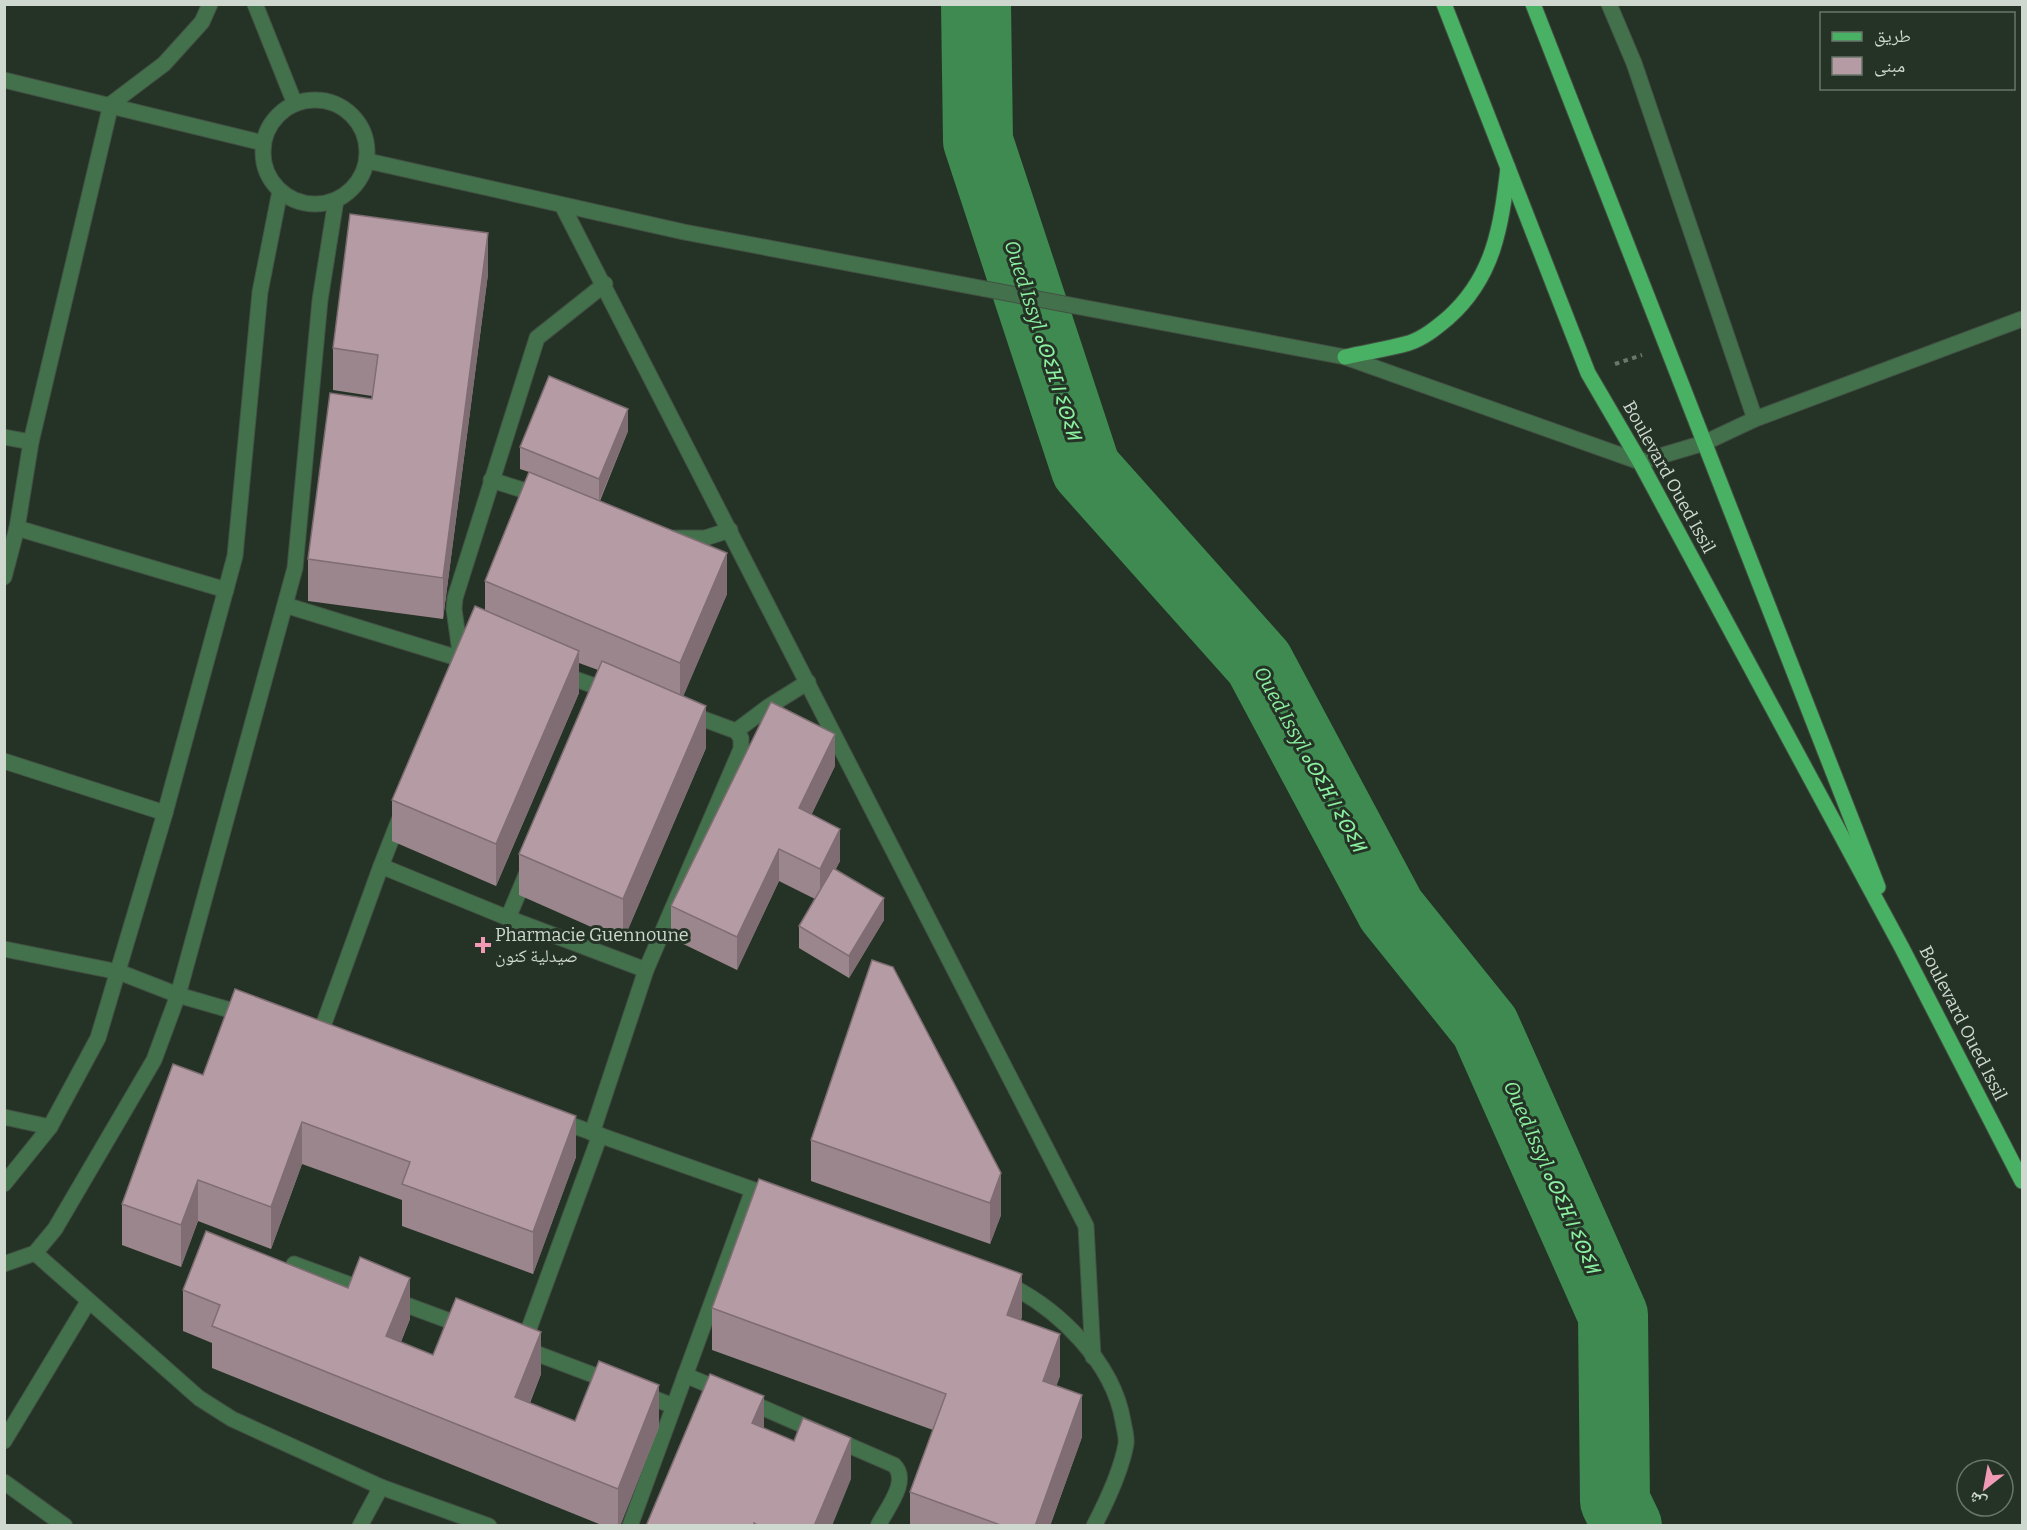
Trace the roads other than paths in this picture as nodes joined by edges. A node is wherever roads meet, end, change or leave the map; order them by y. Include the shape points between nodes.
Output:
1 (210, 4) edge
2 (255, 4) edge
3 (1444, 4) edge
4 (1533, 4) edge
5 (1610, 4) edge
6 (4, 80) edge
7 (111, 104) junction
8 (295, 104) junction
9 (263, 143) junction
10 (368, 161) junction
11 (1509, 165) junction
12 (280, 191) junction
13 (336, 200) junction
14 (562, 205) junction
15 (605, 284) junction
16 (2022, 319) edge
17 (1346, 357) junction
18 (1755, 419) junction
19 (4, 436) edge
20 (31, 442) junction
21 (1704, 442) junction
22 (1640, 462) junction
23 (491, 480) junction
24 (556, 500) edge
25 (17, 528) junction
26 (730, 530) junction
27 (654, 531) edge
28 (4, 577) edge
29 (226, 590) junction
30 (285, 605) junction
31 (457, 635) junction
32 (480, 644) edge
33 (461, 658) junction
34 (547, 668) edge
35 (453, 680) edge
36 (808, 682) junction
37 (625, 695) edge
38 (668, 707) edge
39 (736, 731) junction
40 (4, 761) edge
41 (406, 800) edge
42 (165, 813) junction
43 (531, 864) edge
44 (381, 866) junction
45 (508, 918) junction
46 (4, 948) edge
47 (1902, 948) junction
48 (646, 970) junction
49 (119, 972) junction
50 (178, 995) junction
51 (265, 1021) edge
52 (319, 1037) edge
53 (537, 1113) edge
54 (4, 1118) edge
55 (50, 1127) junction
56 (596, 1134) junction
57 (2022, 1181) edge
58 (4, 1184) edge
59 (753, 1190) junction
60 (791, 1203) edge
61 (35, 1253) junction
62 (4, 1264) edge
63 (294, 1264) edge
64 (991, 1276) edge
65 (88, 1302) junction
66 (478, 1332) edge
67 (1093, 1357) junction
68 (685, 1375) junction
69 (674, 1406) junction
70 (4, 1440) edge
71 (4, 1482) edge
72 (381, 1487) junction
73 (65, 1526) edge
74 (360, 1526) edge
75 (489, 1526) edge
76 (630, 1526) edge
77 (878, 1526) edge
78 (1094, 1526) edge

1 - 7 street via 202,22 164,64
2 - 8 street
3 - 11 main road, Boulevard Oued Issil
4 - 21 main road, Boulevard Oued Issil
5 - 18 street via 1634,63
6 - 7 street
7 - 9 street
7 - 20 street
8 - 9 street via 268,127
8 - 10 street via 335,105 350,114 362,127
9 - 12 street via 263,161
10 - 13 street via 362,178
10 - 14 street
11 - 17 main road via 1502,225 1487,267 1467,302 1434,330 1410,342
11 - 22 main road, Boulevard Oued Issil via 1588,373
12 - 13 street via 295,199 318,203
12 - 29 street via 260,292 235,556
13 - 30 street via 320,300 295,568
14 - 15 street
14 - 17 street via 684,232
15 - 23 street via 537,338
15 - 26 street
16 - 18 street
17 - 22 street
18 - 21 street
19 - 20 street
20 - 25 street
21 - 22 street
21 - 47 main road, Boulevard Oued Issil
22 - 47 main road, Boulevard Oued Issil
23 - 24 street
23 - 31 street via 455,598
25 - 28 street
25 - 29 street
26 - 27 street via 705,538 676,538
26 - 36 street
29 - 42 street
30 - 33 street
30 - 50 street
31 - 32 street
31 - 33 street
33 - 35 street
34 - 37 street via 601,694
36 - 39 street
36 - 67 street via 1086,1226
38 - 39 street
39 - 48 street via 741,749
40 - 42 street
41 - 44 street
42 - 49 street
43 - 45 street
44 - 45 street
44 - 52 street
45 - 48 street
46 - 49 street
47 - 57 main road, Boulevard Oued Issil
48 - 56 street
49 - 50 street
49 - 55 street via 98,1038
50 - 51 street
50 - 61 street via 154,1060 55,1229
53 - 56 street
54 - 55 street
55 - 58 street
56 - 59 street
56 - 69 street via 516,1346
59 - 60 street
59 - 68 street
61 - 62 street
61 - 65 street
63 - 66 street
64 - 67 street via 1042,1304 1070,1328
65 - 70 street
65 - 72 street via 199,1398 232,1419
67 - 78 street via 1119,1399 1126,1442 1116,1477
68 - 69 street
68 - 77 street via 894,1465 901,1480
69 - 76 street
71 - 73 street
72 - 74 street
72 - 75 street

